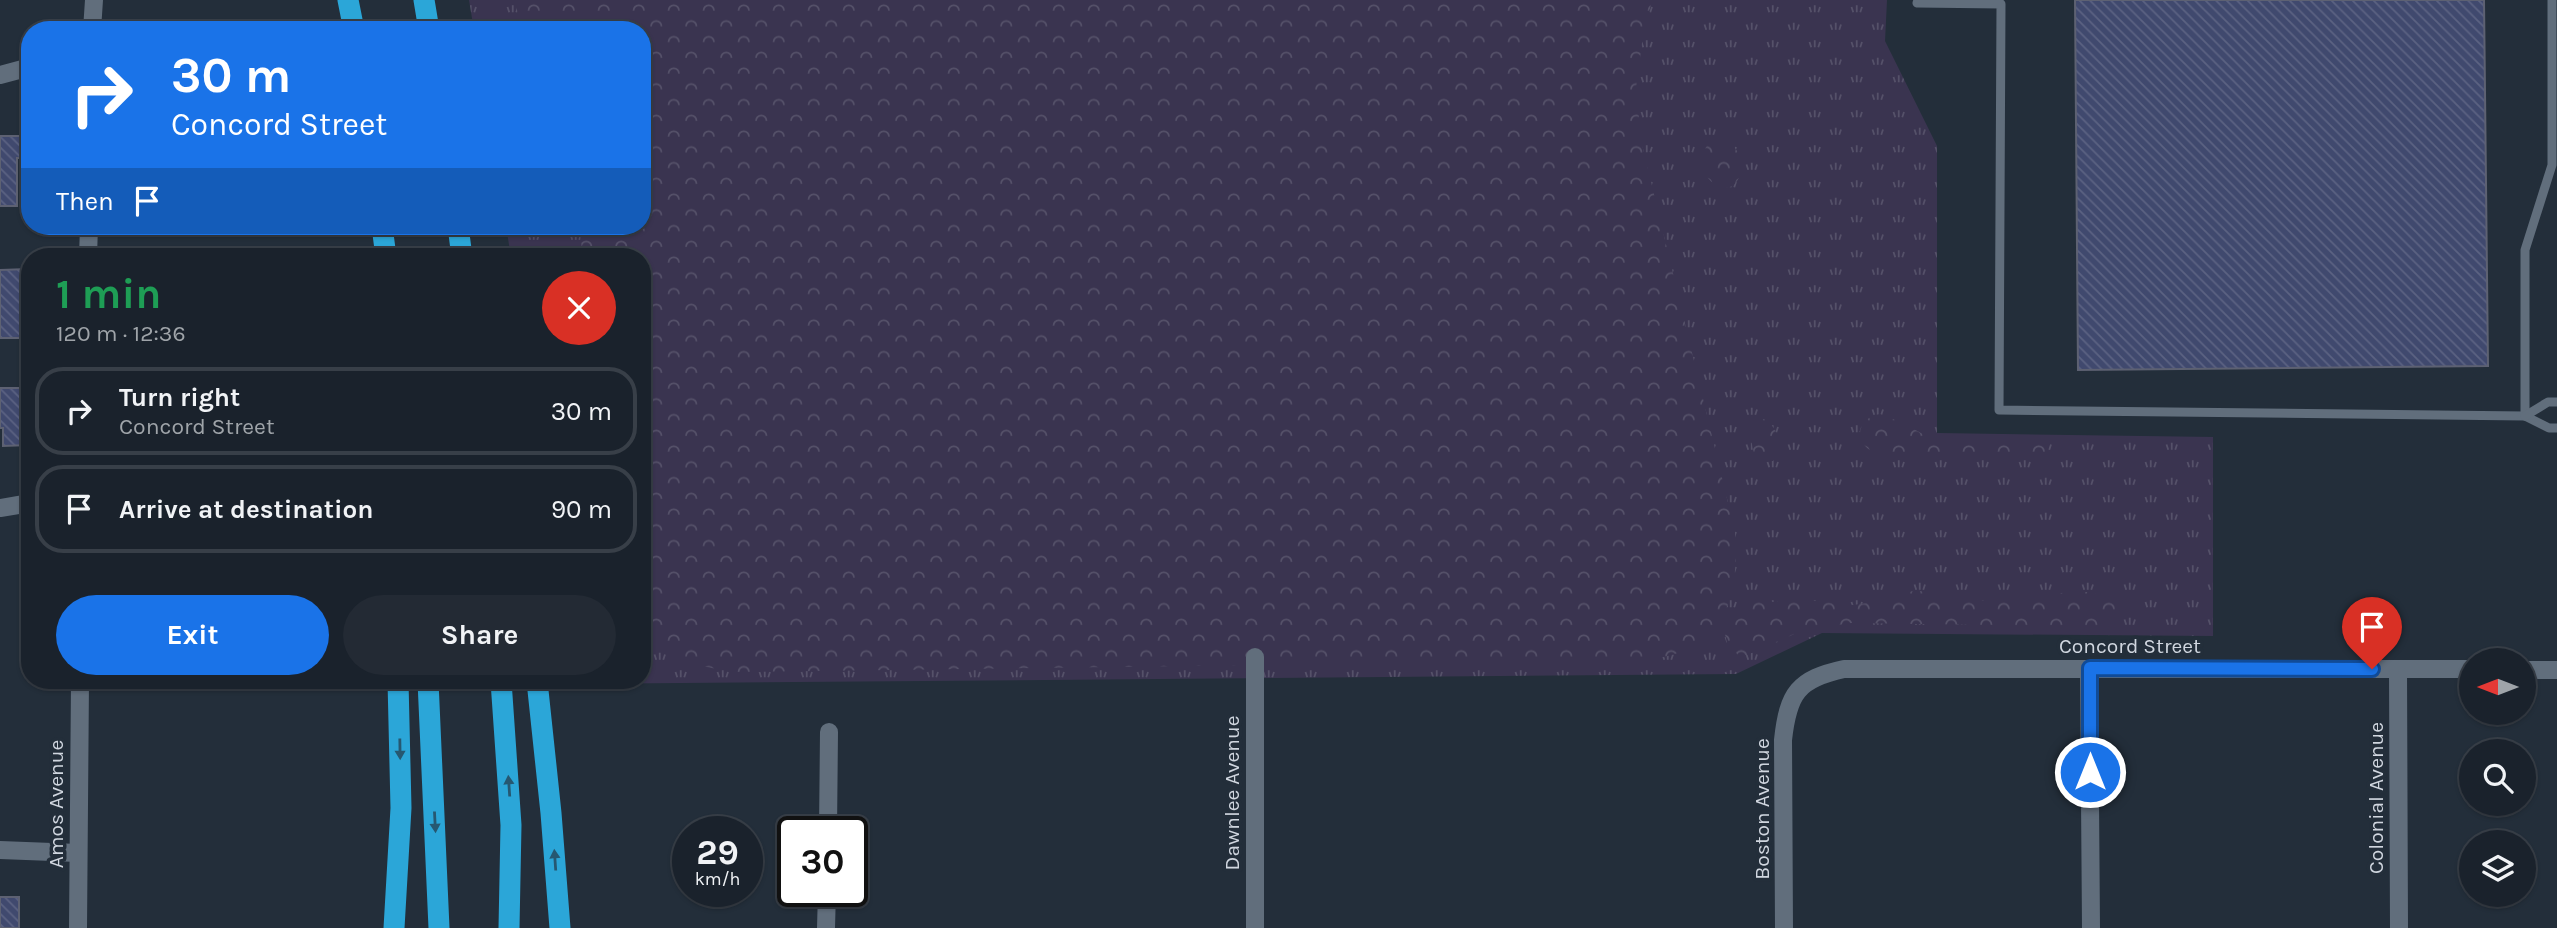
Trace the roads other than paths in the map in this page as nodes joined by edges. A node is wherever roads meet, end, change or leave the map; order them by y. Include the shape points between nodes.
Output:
1 (94, 0) edge
2 (348, 0) edge
3 (424, 0) edge
4 (1917, 0) edge
5 (2552, 0) edge
6 (93, 21) edge
7 (352, 21) edge
8 (428, 21) edge
9 (21, 69) edge
10 (0, 75) edge
11 (2557, 402) edge
12 (2525, 416) junction
13 (2557, 428) edge
14 (21, 504) edge
15 (0, 508) edge
16 (1255, 657) dead end
17 (2090, 668) junction
18 (2398, 669) junction
19 (2459, 669) edge
20 (2536, 670) edge
21 (2557, 670) edge
22 (80, 689) edge
23 (398, 689) edge
24 (428, 689) edge
25 (502, 689) edge
26 (538, 689) edge
27 (1796, 692) joint
28 (829, 732) dead end
29 (828, 816) edge
30 (0, 850) edge
31 (78, 853) junction
32 (827, 907) edge
33 (79, 928) edge
34 (394, 928) edge
35 (439, 928) edge
36 (509, 928) edge
37 (560, 928) edge
38 (826, 928) edge
39 (1255, 928) edge
40 (1784, 928) edge
41 (2091, 928) edge
42 (2399, 928) edge

1 - 6 street
2 - 7 highway
3 - 8 highway
4 - 12 lane via 2001,4 1999,410
5 - 12 lane via 2552,165 2525,250
9 - 10 street
11 - 12 lane via 2548,402
12 - 13 lane
14 - 15 street
16 - 39 street, Dawnlee Avenue
17 - 18 street, Concord Street
17 - 27 street, Concord Street via 1844,669 1819,675
17 - 41 street
18 - 19 street, Concord Street
18 - 42 street, Colonial Avenue
20 - 21 street
22 - 31 street, Amos Avenue
23 -> 34 highway via 401,808
24 -> 35 highway
36 -> 25 highway via 511,825
37 -> 26 highway
27 - 40 street, Boston Avenue via 1783,740
28 - 29 street
30 - 31 street
31 - 33 street, Amos Avenue
32 - 38 street

